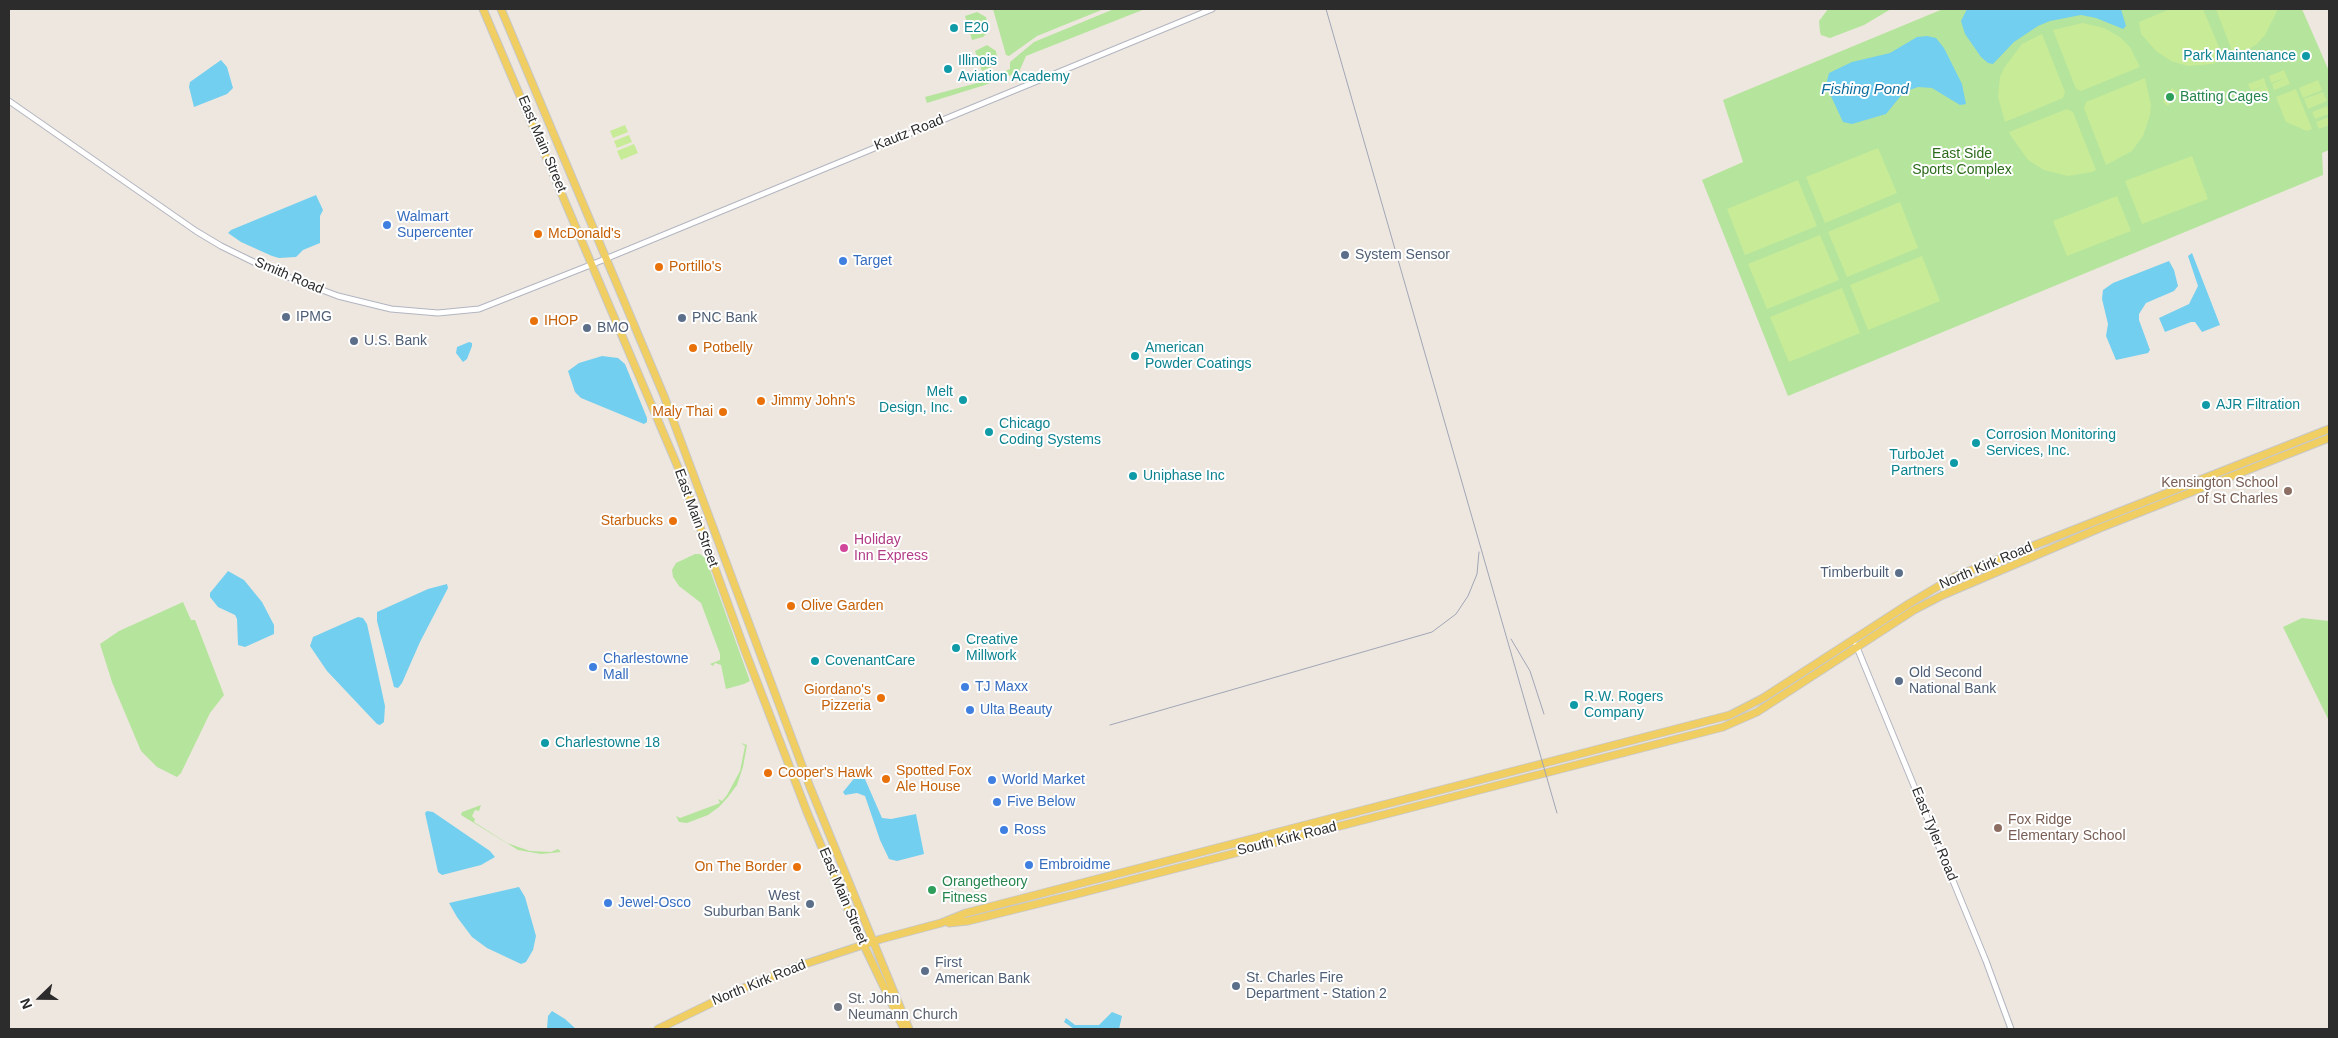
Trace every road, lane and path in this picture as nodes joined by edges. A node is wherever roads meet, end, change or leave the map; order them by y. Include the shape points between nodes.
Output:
1 (484, 9) edge
2 (501, 9) edge
3 (1212, 9) edge
4 (9, 101) edge
5 (606, 259) junction
6 (593, 264) junction
7 (2329, 429) edge
8 (2329, 438) edge
9 (1853, 640) junction
10 (1857, 648) junction
11 (1630, 742) joint
12 (1632, 751) joint
13 (941, 923) junction
14 (872, 942) junction
15 (863, 945) junction
16 (658, 1029) edge
17 (904, 1029) edge
18 (910, 1029) edge
19 (2011, 1029) edge

1 - 6 main road, East Main Street
2 - 5 main road, East Main Street
3 - 5 street, Kautz Road
4 - 6 street, Smith Road via 221,246 272,271 354,301 391,309 430,312 479,308
5 - 6 street, Smith Road
5 - 14 main road, East Main Street via 664,396 810,787
6 - 15 main road, East Main Street via 680,472 785,754
7 - 9 main road, North Kirk Road via 1967,571
8 - 10 main road, North Kirk Road via 2100,528 1961,587 1914,610
9 - 10 street, East Tyler Road
9 - 11 main road, North Kirk Road via 1743,710
10 - 12 main road, North Kirk Road via 1746,718
10 - 19 street, East Tyler Road
11 - 13 main road, South Kirk Road via 966,913
12 - 13 main road, South Kirk Road via 968,921
13 - 14 main road, South Kirk Road
14 - 15 main road, South Kirk Road
14 - 18 main road, East Main Street
15 - 16 main road, North Kirk Road via 766,979
15 - 17 main road, East Main Street

